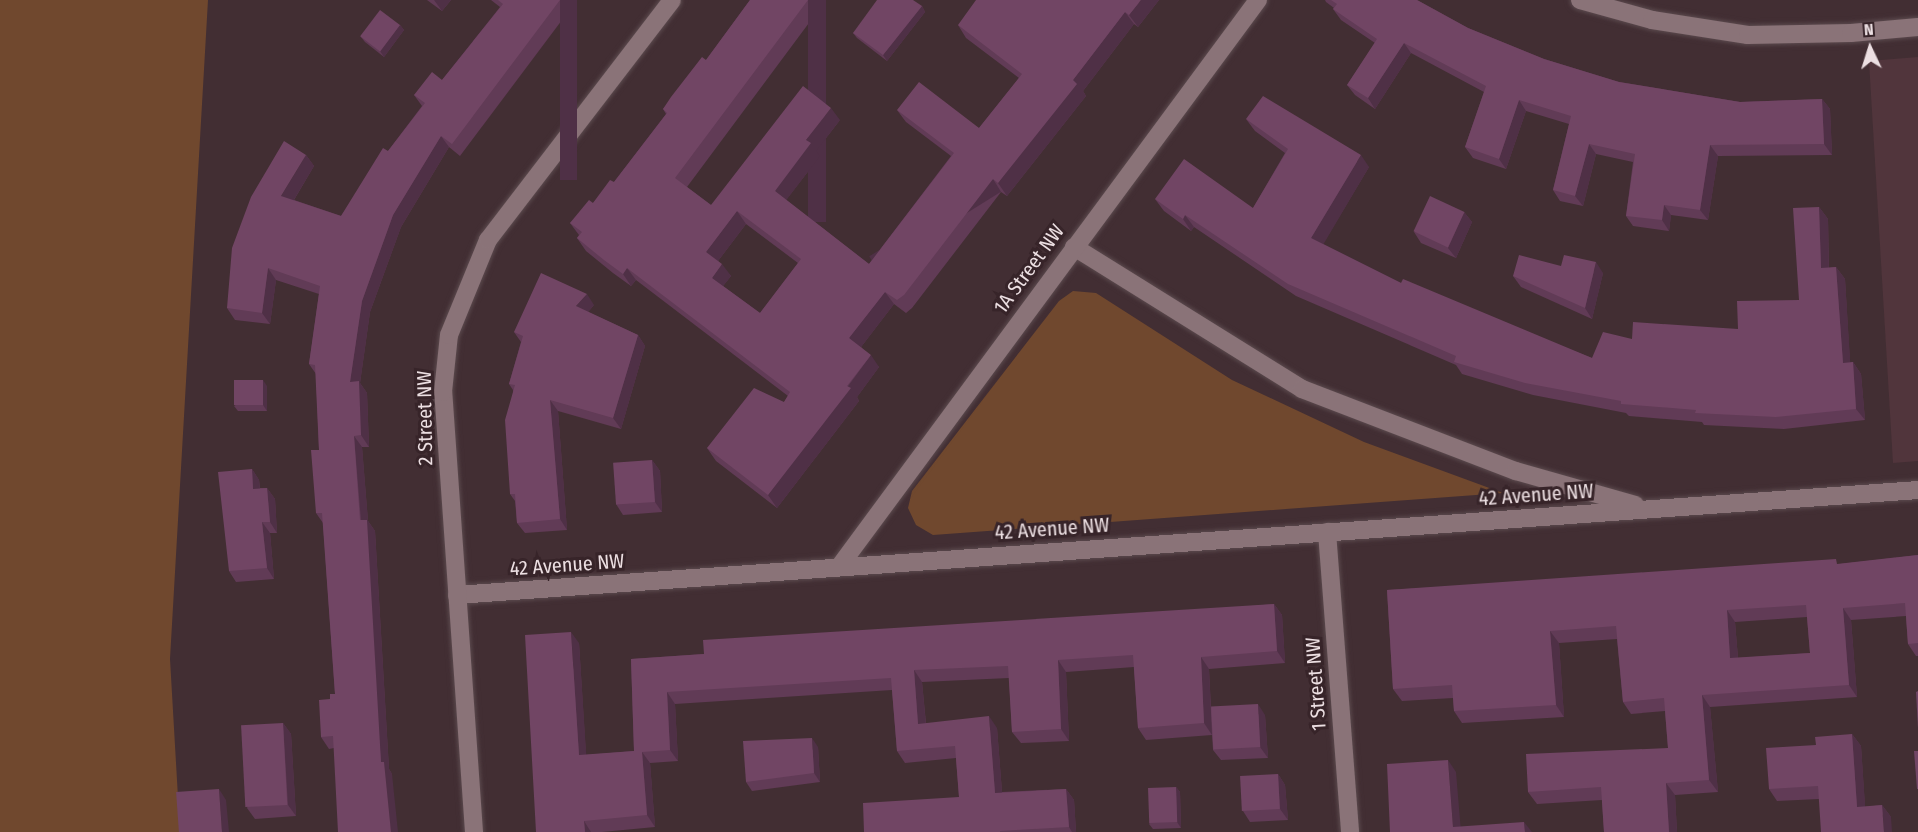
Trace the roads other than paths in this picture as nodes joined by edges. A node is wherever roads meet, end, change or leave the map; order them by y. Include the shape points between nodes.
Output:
1 (672, 0) edge
2 (1258, 0) edge
3 (1580, 0) edge
4 (1918, 27) edge
5 (1074, 247) junction
6 (1918, 490) edge
7 (1649, 509) junction
8 (1327, 532) junction
9 (839, 567) junction
10 (457, 596) junction
11 (474, 832) edge
12 (1350, 832) edge

1 - 10 street, 2 Street NW via 488,240 466,286 449,334 442,392
2 - 5 street, 1A Street NW
3 - 4 street via 1652,20 1748,35
5 - 7 street, 42 Avenue NW via 1302,389 1516,471
5 - 9 street, 1A Street NW
6 - 7 street, 42 Avenue NW
7 - 8 street, 42 Avenue NW
8 - 9 street, 42 Avenue NW
8 - 12 street, 1 Street NW
9 - 10 street, 42 Avenue NW
10 - 11 street, 2 Street NW

